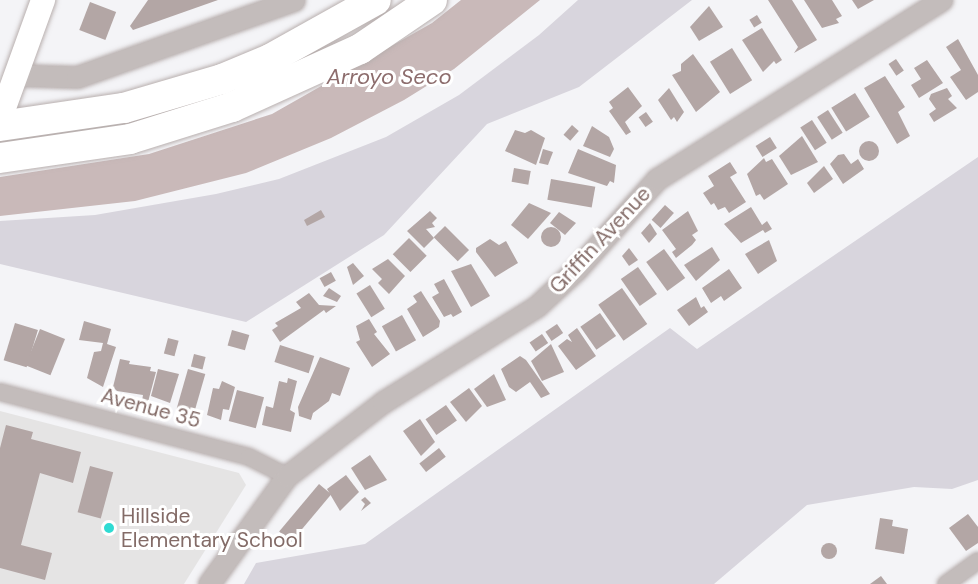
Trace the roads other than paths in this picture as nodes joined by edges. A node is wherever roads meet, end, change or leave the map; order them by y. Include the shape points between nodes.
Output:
1 (44, 0) edge
2 (294, 0) edge
3 (376, 0) edge
4 (432, 0) edge
5 (941, 0) edge
6 (15, 75) junction
7 (2, 116) edge
8 (0, 158) edge
9 (0, 392) edge
10 (287, 476) junction
11 (978, 561) edge
12 (210, 584) edge
13 (946, 584) edge

1 - 6 main road
2 - 6 street via 77,77
3 - 7 highway via 270,59 222,79 124,108
4 - 8 highway via 360,49 232,107 130,139
5 - 10 street, Griffin Avenue via 657,179 578,269 537,306 383,402
6 - 7 main road
9 - 10 street, Avenue 35 via 249,457
10 - 12 street, Griffin Avenue
11 - 13 street

